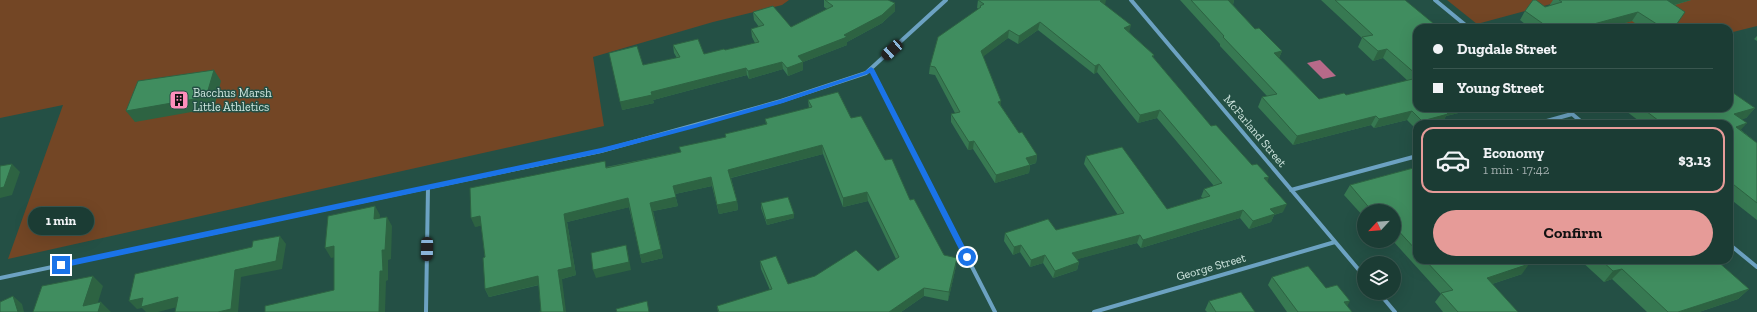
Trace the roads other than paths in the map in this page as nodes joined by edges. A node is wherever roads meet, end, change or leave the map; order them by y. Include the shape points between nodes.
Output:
1 (946, 0) edge
2 (1130, 0) edge
3 (1435, 0) edge
4 (1464, 24) edge
5 (871, 69) junction
6 (1570, 112) edge
7 (1572, 114) junction
8 (1550, 120) edge
9 (1579, 120) edge
10 (1413, 157) edge
11 (428, 187) junction
12 (1291, 190) junction
13 (1335, 242) junction
14 (1733, 247) edge
15 (1757, 267) edge
16 (1357, 268) edge
17 (0, 278) edge
18 (1385, 300) edge
19 (426, 312) edge
20 (995, 312) edge
21 (1094, 312) edge
22 (1395, 312) edge

1 - 5 street
2 - 12 street, McFarland Street
3 - 4 street
5 - 11 street via 866,73 788,99 695,126 601,151
5 - 20 street
6 - 7 street
7 - 8 street
7 - 9 street
10 - 12 street
11 - 17 street
11 - 19 street
12 - 13 street, McFarland Street
13 - 16 street, McFarland Street
13 - 21 street, George Street
14 - 15 street
18 - 22 street

